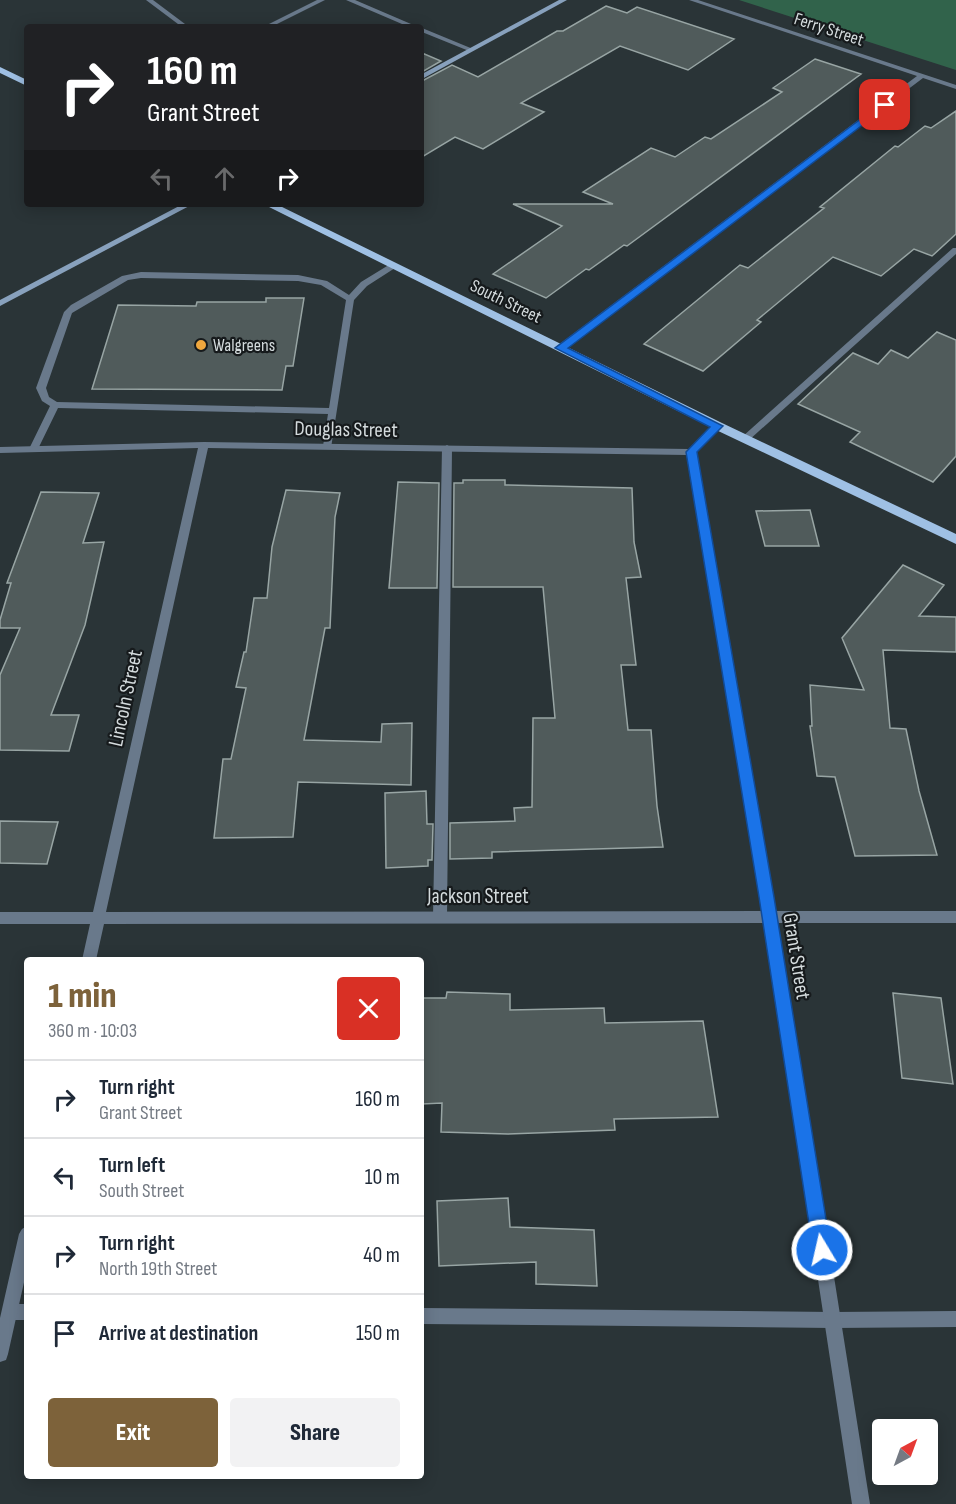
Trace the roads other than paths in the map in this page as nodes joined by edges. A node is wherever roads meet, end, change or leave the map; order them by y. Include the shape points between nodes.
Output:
1 (149, 0) edge
2 (322, 0) edge
3 (349, 0) edge
4 (564, 0) edge
5 (692, 0) edge
6 (182, 24) edge
7 (272, 24) edge
8 (408, 24) edge
9 (424, 31) edge
10 (471, 50) junction
11 (0, 70) edge
12 (424, 76) edge
13 (922, 76) junction
14 (24, 82) edge
15 (956, 87) edge
16 (183, 207) edge
17 (274, 207) edge
18 (956, 250) edge
19 (392, 266) junction
20 (350, 299) junction
21 (0, 303) edge
22 (560, 348) junction
23 (55, 405) junction
24 (333, 411) junction
25 (718, 426) junction
26 (745, 439) junction
27 (204, 445) junction
28 (328, 446) junction
29 (447, 448) junction
30 (34, 449) junction
31 (0, 450) edge
32 (691, 452) junction
33 (956, 539) edge
34 (440, 917) junction
35 (770, 917) junction
36 (956, 917) edge
37 (0, 918) edge
38 (98, 918) junction
39 (90, 957) edge
40 (24, 1248) edge
41 (10, 1312) junction
42 (24, 1312) edge
43 (424, 1316) edge
44 (956, 1319) edge
45 (833, 1320) junction
46 (0, 1354) edge
47 (861, 1504) edge

1 - 6 street
2 - 7 street
3 - 8 street
4 - 10 main road
5 - 13 street, Ferry Street
9 - 10 street
10 - 12 main road
11 - 14 main road
13 - 15 street, Ferry Street
13 - 22 street
16 - 21 main road
17 - 19 main road, South Street
18 - 26 street
19 - 20 street via 364,284
19 - 22 main road, South Street
20 - 23 street via 324,283 298,278 125,278 68,312 41,388 45,399
20 - 24 street
22 - 25 main road, South Street
23 - 24 street
23 - 30 street
24 - 28 street
25 - 26 main road, South Street
25 - 32 street
26 - 33 main road, South Street
27 - 28 street, Douglas Street
27 - 30 street, Douglas Street
27 - 38 street, Lincoln Street
28 - 29 street, Douglas Street
29 - 32 street, Douglas Street
29 - 34 street
30 - 31 street, Douglas Street
32 - 35 street, Grant Street
34 - 35 street, Jackson Street
34 - 38 street, Jackson Street
35 - 36 street, Jackson Street
35 - 45 street, Grant Street
37 - 38 street, Jackson Street
38 - 39 street, Lincoln Street
40 - 41 street
41 - 42 street
41 - 46 street
43 - 45 street
44 - 45 street
45 - 47 street, Grant Street

